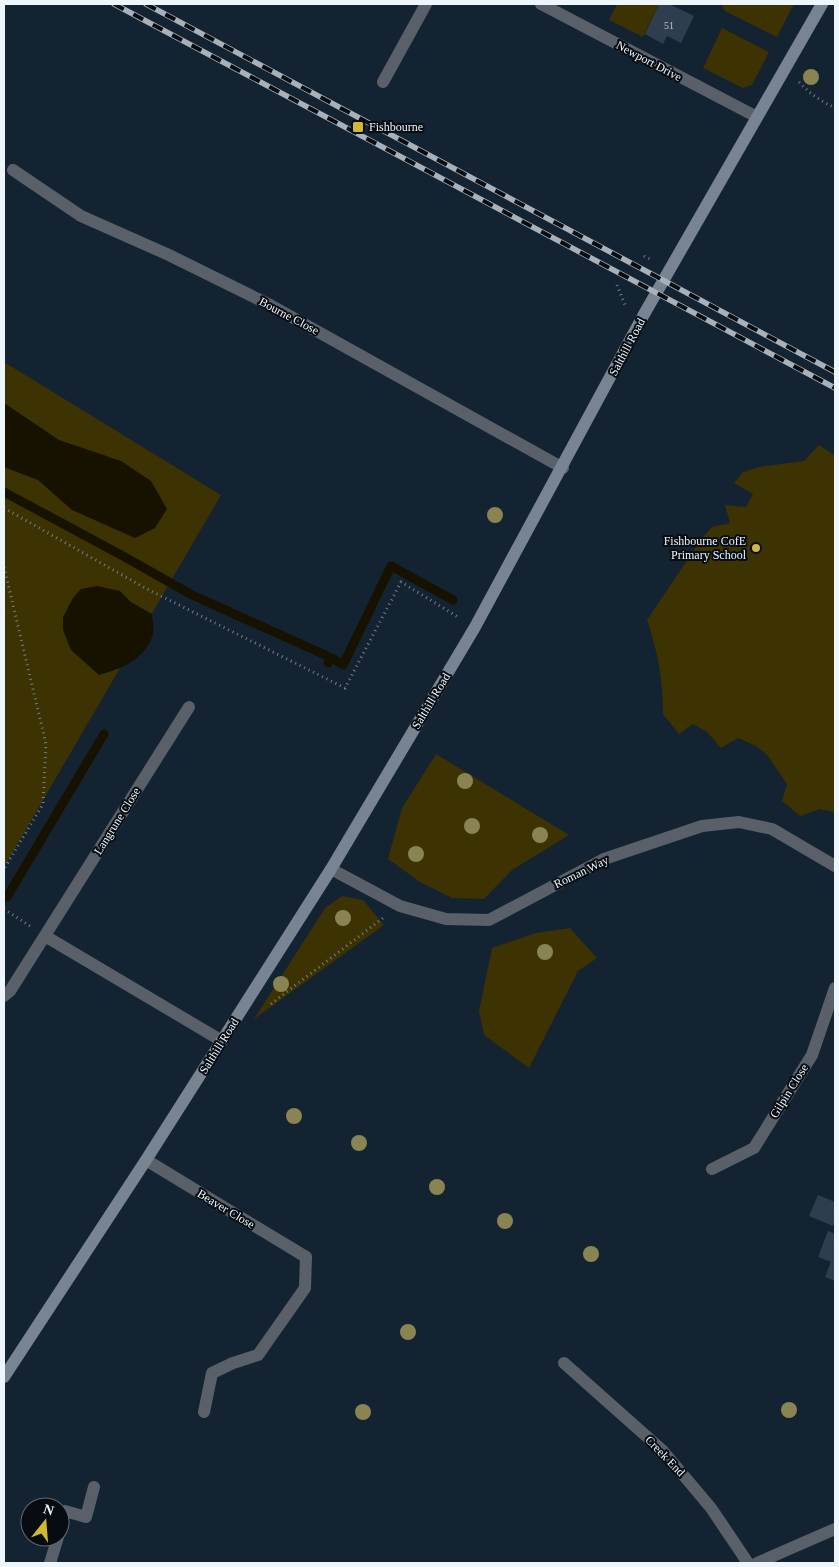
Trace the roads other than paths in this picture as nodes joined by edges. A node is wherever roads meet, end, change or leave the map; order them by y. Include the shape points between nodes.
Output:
1 (426, 4) edge
2 (541, 4) edge
3 (822, 4) edge
4 (383, 82) dead end
5 (757, 118) junction
6 (14, 170) dead end
7 (563, 468) junction
8 (189, 706) dead end
9 (835, 866) edge
10 (331, 869) junction
11 (45, 936) junction
12 (835, 988) edge
13 (4, 996) edge
14 (222, 1042) junction
15 (146, 1160) junction
16 (712, 1169) dead end
17 (564, 1363) dead end
18 (4, 1377) edge
19 (204, 1412) dead end
20 (94, 1487) dead end
21 (70, 1512) edge
22 (835, 1529) edge
23 (55, 1547) edge
24 (50, 1563) edge
25 (748, 1563) edge
26 (757, 1563) edge

1 - 4 street
2 - 5 street, Newport Drive
3 - 5 street, Salthill Road
5 - 7 street, Salthill Road via 643,316
6 - 7 street, Bourne Close via 81,216 270,305
7 - 10 street, Salthill Road via 476,628
8 - 11 street, Langrune Close
9 - 10 street, Roman Way via 772,829 739,822 702,826 604,860 489,920 446,919 400,906
10 - 14 street, Salthill Road
11 - 13 street, Langrune Close
11 - 14 street
12 - 16 street, Gilpin Close via 812,1055 754,1148
14 - 15 street, Salthill Road
15 - 18 street, Salthill Road
15 - 19 street, Beaver Close via 306,1258 305,1288 258,1356 212,1372
17 - 25 street, Creek End via 663,1451 711,1508
20 - 21 street via 86,1517
22 - 26 street
23 - 24 street

